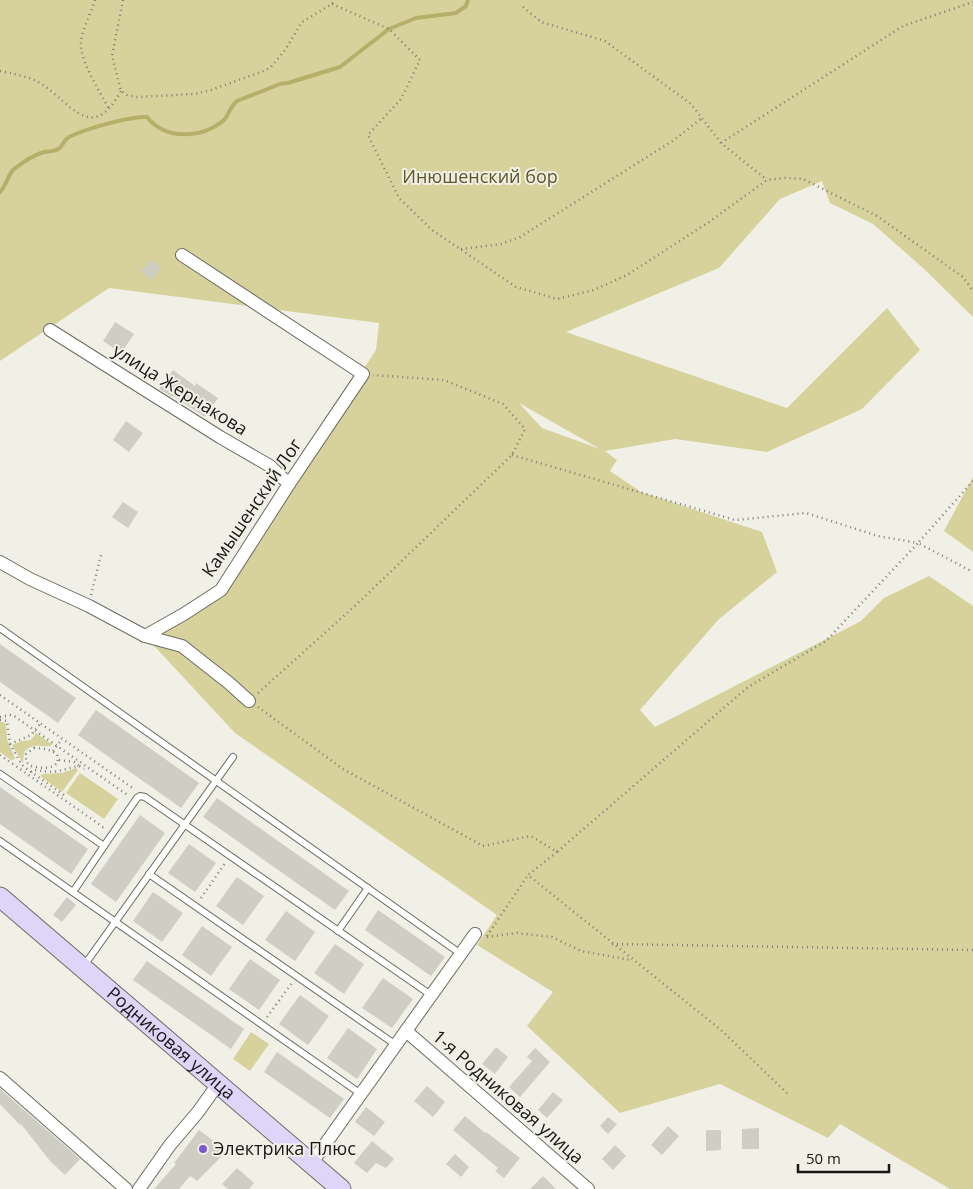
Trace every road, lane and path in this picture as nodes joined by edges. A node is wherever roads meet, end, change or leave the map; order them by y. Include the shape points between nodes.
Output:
1 (95, 0) edge
2 (124, 0) edge
3 (335, 0) edge
4 (973, 2) edge
5 (332, 4) junction
6 (523, 7) dead end
7 (0, 71) edge
8 (121, 91) junction
9 (109, 109) junction
10 (702, 118) junction
11 (721, 143) junction
12 (767, 180) junction
13 (460, 249) junction
14 (182, 255) dead end
15 (973, 291) edge
16 (50, 330) dead end
17 (363, 374) junction
18 (512, 454) junction
19 (973, 481) edge
20 (289, 484) junction
21 (918, 543) junction
22 (101, 555) dead end
23 (0, 562) edge
24 (973, 572) edge
25 (88, 606) junction
26 (0, 628) edge
27 (145, 636) junction
28 (0, 695) edge
29 (249, 701) junction
30 (0, 719) edge
31 (40, 724) junction
32 (35, 730) junction
33 (62, 739) junction
34 (10, 744) junction
35 (57, 746) junction
36 (53, 751) junction
37 (0, 755) edge
38 (233, 758) dead end
39 (59, 760) junction
40 (80, 766) junction
41 (84, 769) dead end
42 (33, 770) junction
43 (108, 771) junction
44 (0, 774) edge
45 (36, 778) junction
46 (103, 778) junction
47 (216, 781) junction
48 (31, 786) dead end
49 (64, 795) dead end
50 (140, 796) junction
51 (126, 798) dead end
52 (80, 811) junction
53 (76, 817) dead end
54 (111, 820) dead end
55 (185, 824) junction
56 (0, 841) edge
57 (104, 846) junction
58 (556, 852) junction
59 (230, 856) junction
60 (150, 874) junction
61 (528, 875) junction
62 (368, 888) junction
63 (73, 892) junction
64 (0, 898) edge
65 (195, 906) junction
66 (115, 922) junction
67 (338, 930) junction
68 (474, 933) dead end
69 (612, 944) junction
70 (973, 950) edge
71 (461, 954) junction
72 (632, 960) junction
73 (82, 968) junction
74 (297, 976) junction
75 (431, 995) junction
76 (262, 1025) junction
77 (406, 1032) junction
78 (396, 1045) junction
79 (0, 1078) edge
80 (218, 1084) junction
81 (788, 1093) dead end
82 (361, 1094) junction
83 (311, 1164) junction
84 (126, 1189) edge
85 (140, 1189) edge
86 (340, 1189) edge
87 (588, 1189) edge

1 - 9 path via 81,46 84,59
2 - 8 path via 112,56
3 - 5 path
4 - 11 path via 903,26
5 - 8 path via 302,22 285,50 270,68 261,72 194,94 137,97
5 - 13 path via 389,29 420,60 401,99 368,135 399,198 432,230
6 - 10 path via 542,22 605,41 692,104
7 - 9 path via 23,75 41,84 84,117 98,116
8 - 9 path
10 - 11 path
10 - 13 path via 666,145 520,236 501,244
11 - 12 path
12 - 13 path via 627,275 594,290 557,299 516,287
12 - 15 path via 803,179 877,216 963,277
14 - 17 street
16 - 20 street, улица Жернакова via 270,466
17 - 18 path via 444,380 503,404 525,429
17 - 20 street, Камышенский Лог
18 - 21 path via 735,520 806,513 878,536
18 - 29 path via 357,604
19 - 21 path
20 - 27 street, Камышенский Лог via 221,590
21 - 24 path
21 - 58 path via 826,641 748,687
22 - 25 path
23 - 25 street
25 - 27 street
26 - 47 lane
27 - 29 street via 182,646
28 - 31 path
29 - 58 path via 343,769 483,846 531,836
30 - 32 path via 12,715
30 - 34 path via 7,721
31 - 32 path
31 - 33 path
32 - 34 path
32 - 35 path
33 - 35 path
33 - 43 path
34 - 42 path via 19,760
35 - 36 path
35 - 46 path
36 - 39 path
36 - 42 path via 43,748 28,750 26,762
37 - 45 path
38 - 47 lane
39 - 40 path
39 - 42 path via 50,767
40 - 41 path
40 - 42 path via 54,772
42 - 45 path
43 - 46 path
43 - 50 path
44 - 57 lane
45 - 48 path
45 - 49 path
45 - 52 path
46 - 51 path via 126,794
47 - 55 lane
47 - 62 lane
50 - 55 lane
50 - 57 lane
52 - 53 path
52 - 54 path via 103,827
55 - 59 lane
55 - 60 lane
56 - 63 lane
57 - 63 lane
58 - 61 path
59 - 65 path
59 - 67 lane
60 - 65 lane
60 - 66 lane
61 - 69 path
61 - 72 path via 487,937 517,933 552,937 581,950
62 - 67 lane
62 - 71 lane
63 - 66 lane
64 - 73 street, Родниковая улица
65 - 74 lane
66 - 73 lane
66 - 76 lane
67 - 75 lane
68 - 71 street
69 - 70 path
69 - 72 path
71 - 75 street
72 - 81 path via 720,1030
73 - 80 street, Родниковая улица
74 - 76 path
74 - 78 lane
75 - 77 street
76 - 82 lane
77 - 78 street
77 - 87 street, 1-я Родниковая улица
78 - 82 street
79 - 84 street
80 - 83 street, Родниковая улица
80 - 85 street
82 - 83 street
83 - 86 street, Родниковая улица

